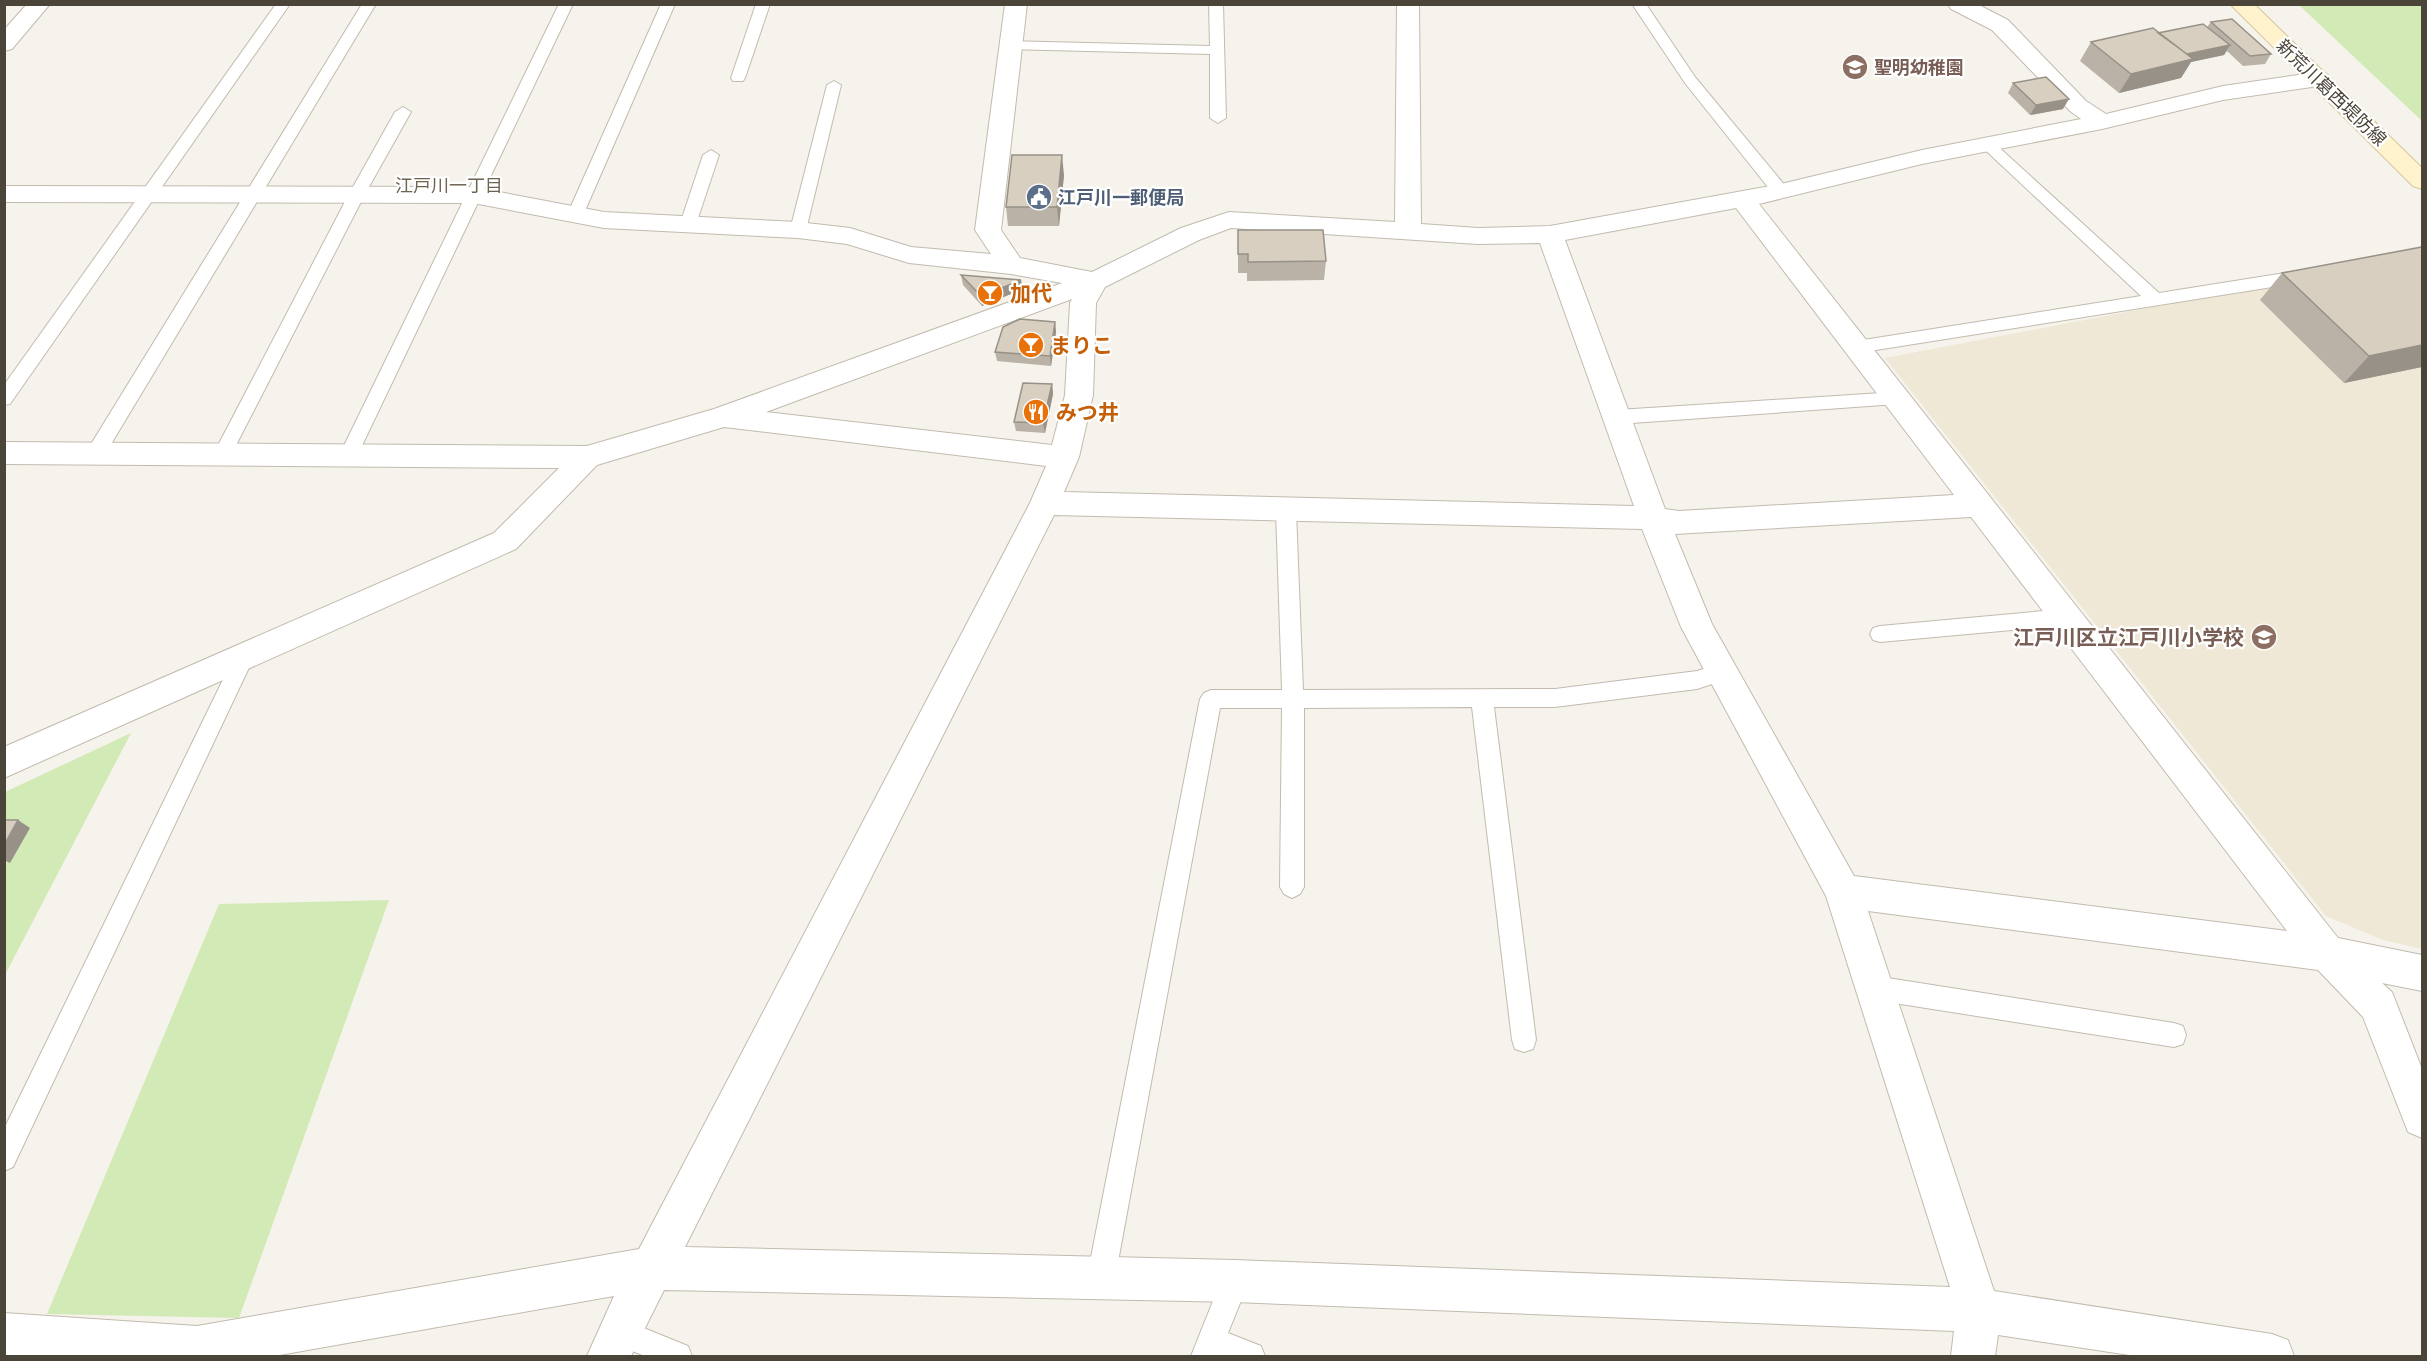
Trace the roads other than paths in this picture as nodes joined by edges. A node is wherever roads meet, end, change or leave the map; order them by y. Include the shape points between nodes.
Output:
1 (39, 4) edge
2 (283, 4) edge
3 (369, 4) edge
4 (566, 4) edge
5 (668, 4) edge
6 (763, 4) edge
7 (1016, 4) edge
8 (1216, 4) edge
9 (1639, 4) edge
10 (1959, 4) edge
11 (2241, 4) edge
12 (1407, 5) edge
13 (4, 45) edge
14 (1011, 45) junction
15 (1215, 50) junction
16 (738, 78) dead end
17 (2319, 79) junction
18 (834, 85) dead end
19 (404, 112) dead end
20 (1218, 117) dead end
21 (2102, 122) junction
22 (1987, 144) junction
23 (711, 155) dead end
24 (2422, 181) edge
25 (1781, 192) junction
26 (150, 193) junction
27 (4, 194) edge
28 (255, 194) junction
29 (357, 194) junction
30 (473, 195) junction
31 (1742, 199) junction
32 (576, 213) junction
33 (688, 224) junction
34 (798, 230) junction
35 (1408, 230) junction
36 (1550, 234) junction
37 (1011, 265) junction
38 (2318, 274) edge
39 (1095, 281) junction
40 (2156, 300) junction
41 (1857, 347) junction
42 (1897, 398) junction
43 (4, 399) edge
44 (723, 417) junction
45 (1618, 417) junction
46 (4, 453) edge
47 (95, 454) junction
48 (222, 455) junction
49 (348, 456) junction
50 (587, 457) junction
51 (1064, 457) junction
52 (1045, 503) junction
53 (1978, 505) junction
54 (1286, 511) junction
55 (1653, 518) junction
56 (2066, 617) junction
57 (1881, 634) dead end
58 (244, 657) junction
59 (1723, 672) junction
60 (1293, 699) junction
61 (1482, 699) junction
62 (4, 763) edge
63 (1292, 887) dead end
64 (1843, 891) junction
65 (2327, 954) junction
66 (2422, 973) edge
67 (1875, 988) junction
68 (2174, 1035) dead end
69 (1524, 1040) dead end
70 (2422, 1118) edge
71 (4, 1158) edge
72 (654, 1268) junction
73 (1101, 1278) junction
74 (1235, 1281) junction
75 (1979, 1310) junction
76 (4, 1335) edge
77 (614, 1344) edge
78 (1208, 1348) edge
79 (678, 1356) edge
80 (1251, 1356) edge
81 (1973, 1356) edge
82 (2272, 1356) edge

1 - 13 street
2 - 26 lane
3 - 28 lane
4 - 30 lane
5 - 32 lane
6 - 16 lane
7 - 14 street
8 - 15 lane
9 - 25 lane via 1690,80
10 - 21 street via 2000,25 2078,106
11 - 17 main road, 新荒川葛西堤防線
12 - 35 street
14 - 15 lane
14 - 37 street via 988,230
15 - 20 lane
17 - 21 street via 2223,93
17 - 24 main road, 新荒川葛西堤防線
18 - 34 lane
19 - 29 lane
21 - 22 street
22 - 25 street
22 - 40 lane
23 - 33 lane
25 - 31 street
26 - 27 street
26 - 28 street
26 - 43 lane
28 - 29 street
28 - 47 lane
29 - 30 street
29 - 48 lane
30 - 32 street
30 - 49 lane
31 - 36 street
31 - 41 street
32 - 33 street via 604,220
33 - 34 street
34 - 37 street via 850,236 909,255
35 - 36 street via 1478,236
35 - 39 street via 1229,220 1190,234
36 - 45 street
37 - 39 street
38 - 40 lane
39 - 44 street
39 - 51 street via 1083,303 1079,395
40 - 41 lane
41 - 42 street
42 - 45 lane
42 - 53 street
44 - 50 street
44 - 51 street
45 - 55 street
46 - 47 street
47 - 48 street
48 - 49 street
49 - 50 street
50 - 58 street via 505,541
51 - 52 street
52 - 54 street
52 - 72 street
53 - 55 street via 1679,523
53 - 56 street
54 - 55 street
54 - 60 lane
55 - 59 street via 1696,627
56 - 57 lane
56 - 65 street
58 - 62 street
58 - 71 lane
59 - 61 lane via 1697,680 1555,698
59 - 64 street
60 - 61 lane
60 - 63 lane
60 - 73 lane via 1211,699
61 - 69 lane
64 - 65 street
64 - 67 street
65 - 66 street
65 - 70 street via 2378,1005
67 - 68 lane
67 - 75 street
72 - 73 street
72 - 76 street via 197,1348
72 - 77 street
73 - 74 street
74 - 75 street
74 - 78 lane
75 - 81 street
75 - 82 street
77 - 79 lane
78 - 80 lane

